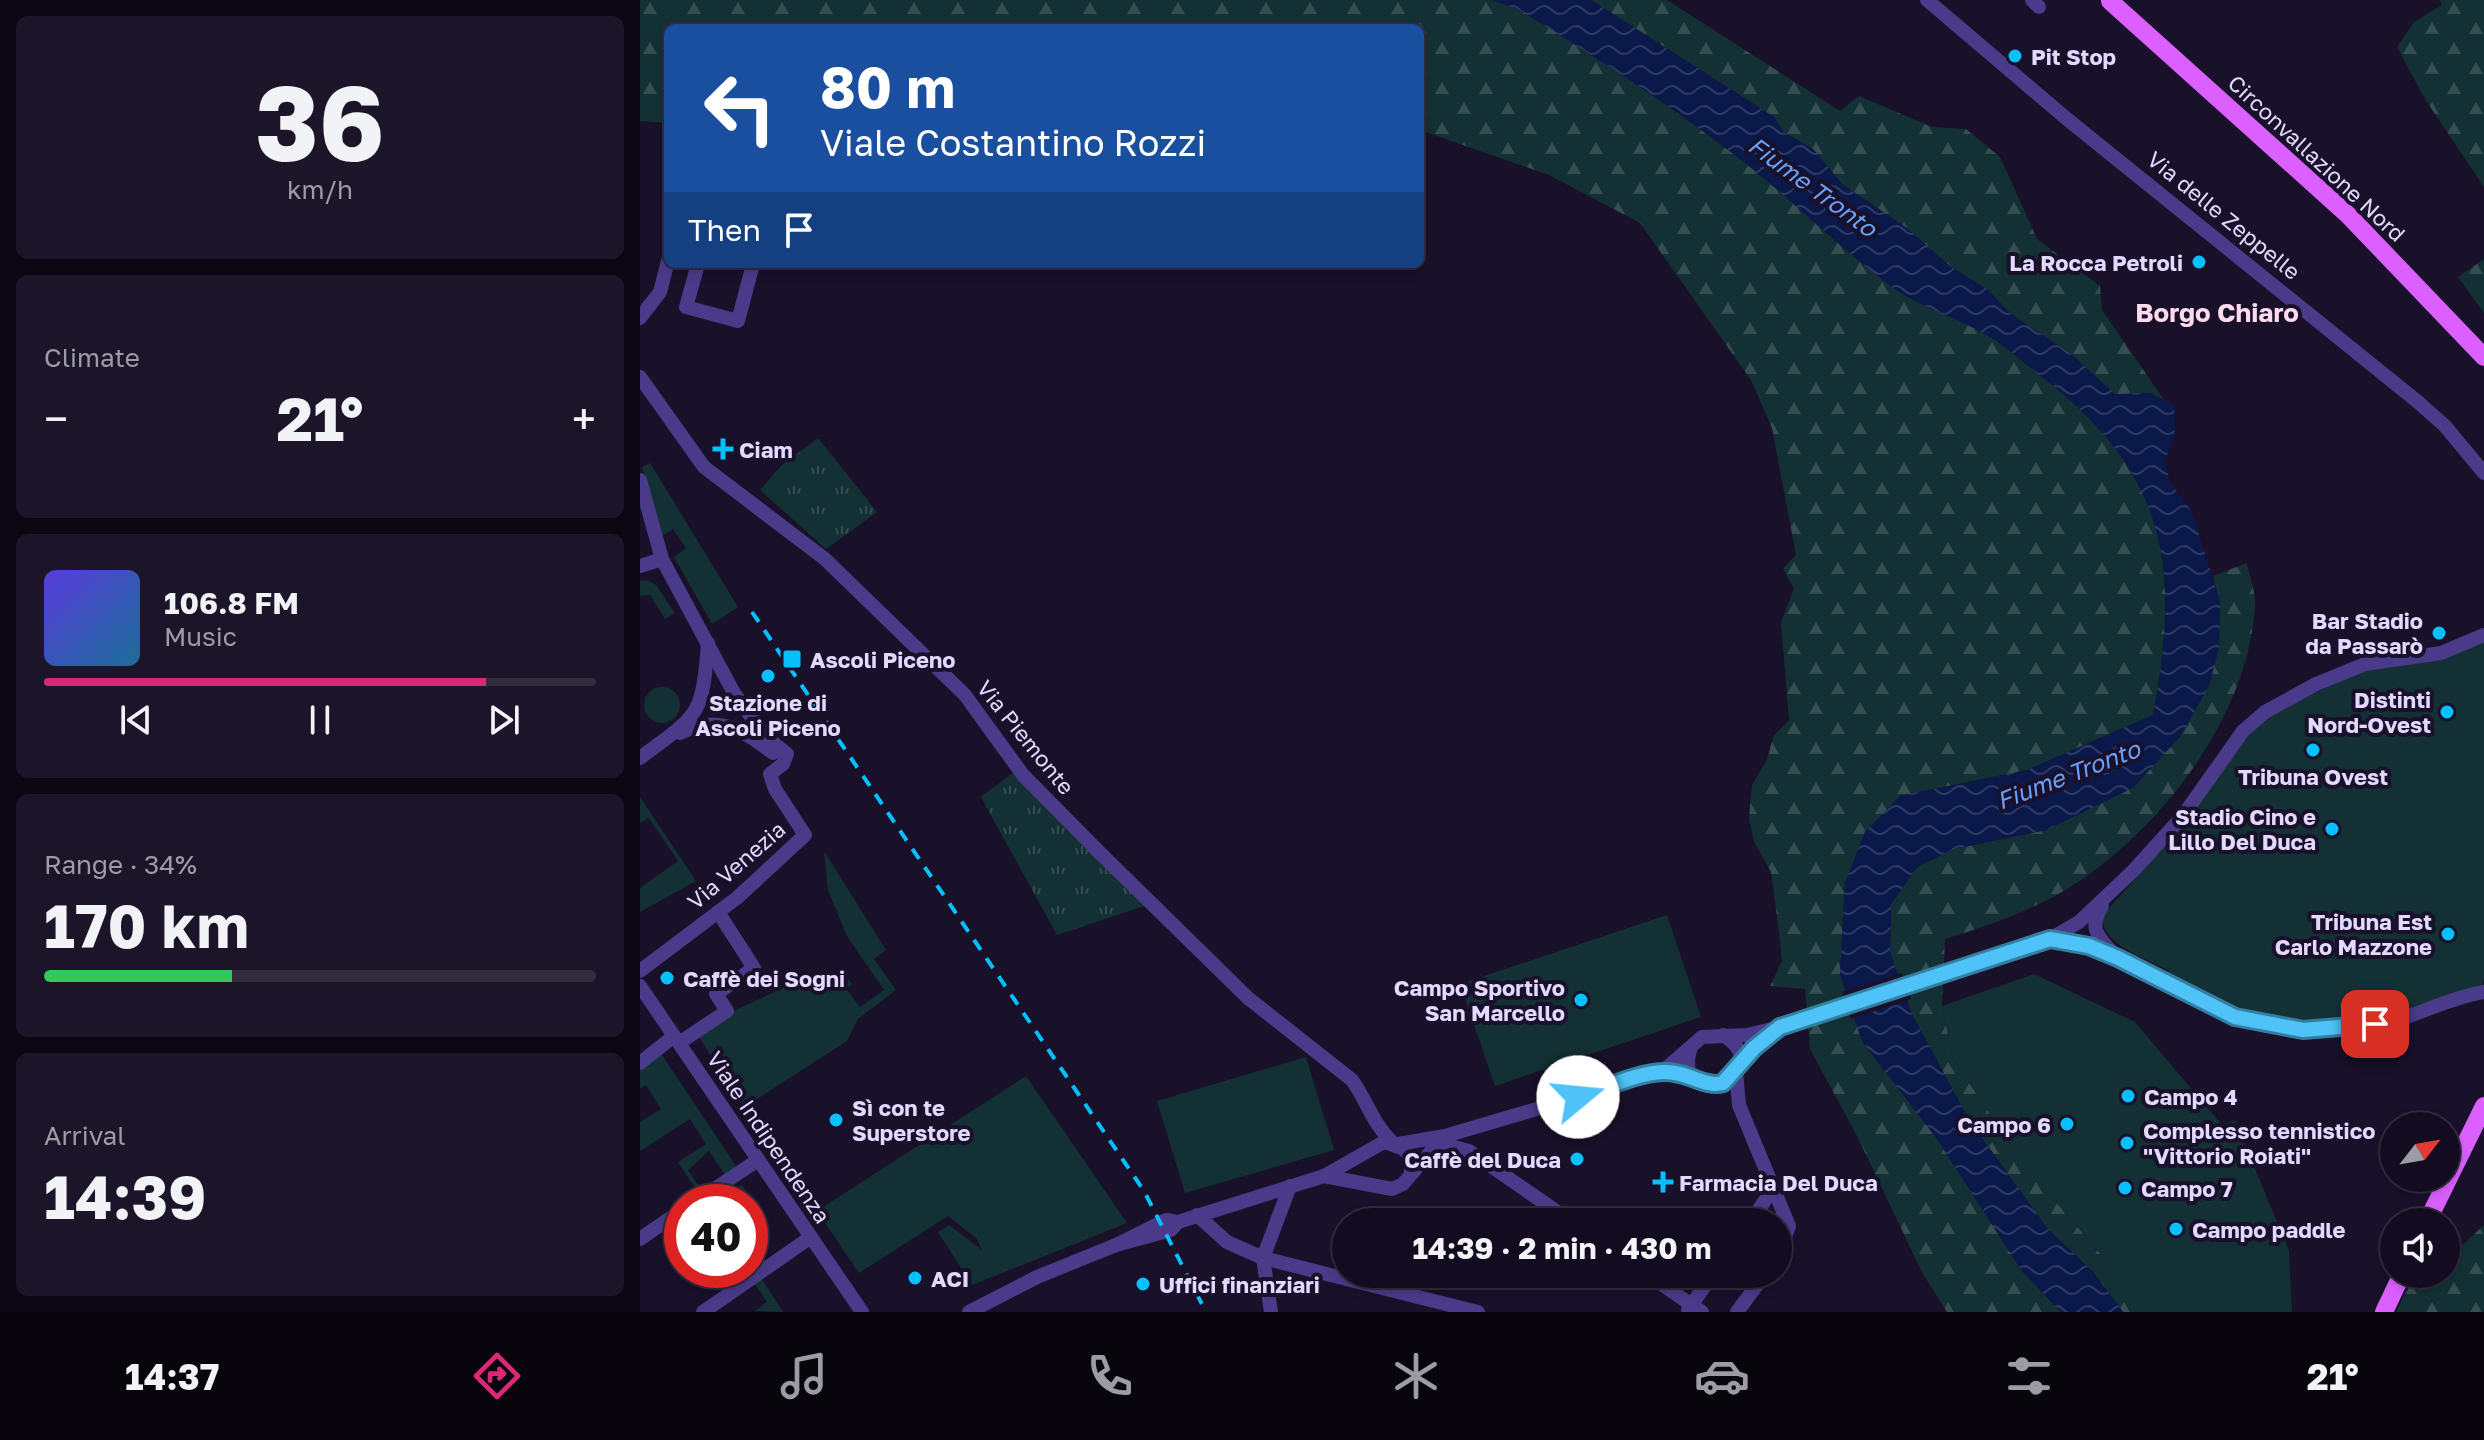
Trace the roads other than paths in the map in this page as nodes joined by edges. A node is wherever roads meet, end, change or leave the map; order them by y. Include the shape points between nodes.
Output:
1 (1927, 0) edge
2 (2110, 1) edge
3 (666, 268) edge
4 (697, 268) edge
5 (752, 268) edge
6 (640, 318) edge
7 (2484, 357) edge
8 (640, 377) edge
9 (2484, 473) edge
10 (640, 480) edge
11 (662, 559) junction
12 (640, 566) edge
13 (2484, 635) edge
14 (708, 643) junction
15 (736, 696) junction
16 (702, 698) junction
17 (720, 723) junction
18 (662, 742) junction
19 (640, 758) edge
20 (783, 764) junction
21 (2106, 899) junction
22 (718, 912) junction
23 (2047, 940) junction
24 (2118, 958) junction
25 (640, 971) edge
26 (640, 986) edge
27 (2484, 992) edge
28 (1780, 1027) junction
29 (1723, 1035) junction
30 (676, 1040) junction
31 (1691, 1047) junction
32 (640, 1063) edge
33 (1738, 1068) junction
34 (1662, 1072) junction
35 (1694, 1075) junction
36 (1715, 1085) junction
37 (1739, 1105) junction
38 (2484, 1106) edge
39 (1375, 1126) junction
40 (1445, 1136) junction
41 (1395, 1143) junction
42 (1432, 1149) junction
43 (1370, 1150) junction
44 (758, 1160) junction
45 (1411, 1172) junction
46 (1324, 1176) junction
47 (722, 1184) edge
48 (1290, 1186) junction
49 (1379, 1187) junction
50 (1773, 1189) junction
51 (1552, 1208) edge
52 (1760, 1208) edge
53 (1781, 1208) edge
54 (2434, 1208) edge
55 (1197, 1215) junction
56 (664, 1222) edge
57 (811, 1237) junction
58 (640, 1239) edge
59 (1263, 1258) junction
60 (1665, 1288) edge
61 (1705, 1288) edge
62 (1755, 1288) edge
63 (2395, 1288) edge
64 (1693, 1310) edge
65 (703, 1312) edge
66 (862, 1312) edge
67 (969, 1312) edge
68 (1271, 1312) edge
69 (1478, 1312) edge
70 (1737, 1312) edge
71 (2384, 1312) edge

1 - 9 street, Via delle Zeppelle via 2418,402
2 - 7 main road, Circonvallazione Nord via 2348,215
3 - 6 street via 660,292
4 - 5 street via 686,307 738,321
8 - 39 street, Via Piemonte via 704,467 825,559 887,617 965,695 1023,775 1099,852 1248,998 1352,1080
10 - 11 street
11 - 12 street
11 - 14 street
13 - 21 street via 2441,653 2365,664 2265,712 2243,731 2182,817
14 - 15 street
14 - 16 street
15 - 16 street via 715,687
15 - 17 street via 737,713
15 - 20 street via 766,737 787,754
16 - 17 street via 705,717
16 - 18 street via 688,722
17 - 18 street via 692,727
17 - 20 street via 775,754
18 - 19 street
20 - 22 street, Via Venezia via 770,774 805,835
21 - 23 street
21 - 24 street via 2094,931
22 - 25 street, Via Venezia
22 - 30 street via 754,968 716,994 727,1011
23 - 24 street via 2089,946
23 - 28 street
24 - 27 street via 2235,1017 2303,1030 2397,1020 2455,997
26 - 30 street, Viale Indipendenza
28 - 29 street
28 - 33 street
29 - 31 street via 1702,1037
29 - 33 street via 1737,1048
30 - 32 street
30 - 44 street, Viale Indipendenza
31 - 34 street
31 - 35 street via 1688,1061
33 - 36 street
33 - 37 street
34 - 35 street
34 - 40 street
35 - 36 street
36 - 37 street
37 - 50 street
38 - 54 main road
39 - 41 street, Via Piemonte
39 - 43 street
40 - 41 street
40 - 42 street
41 - 43 street
41 - 45 street via 1407,1152
42 - 45 street
42 - 51 street via 1469,1151
43 - 46 street
43 - 49 street via 1365,1172
44 - 47 street
44 - 57 street, Viale Indipendenza
45 - 49 street via 1400,1186
46 - 48 street
46 - 49 street
48 - 55 street
48 - 59 street
50 - 52 street
50 - 53 street
55 - 59 street via 1227,1242
55 - 67 street via 1166,1220
56 - 58 street
57 - 65 street
57 - 66 street, Viale Indipendenza
59 - 68 street
59 - 69 street
60 - 64 street
61 - 64 street
62 - 70 street
63 - 71 main road

